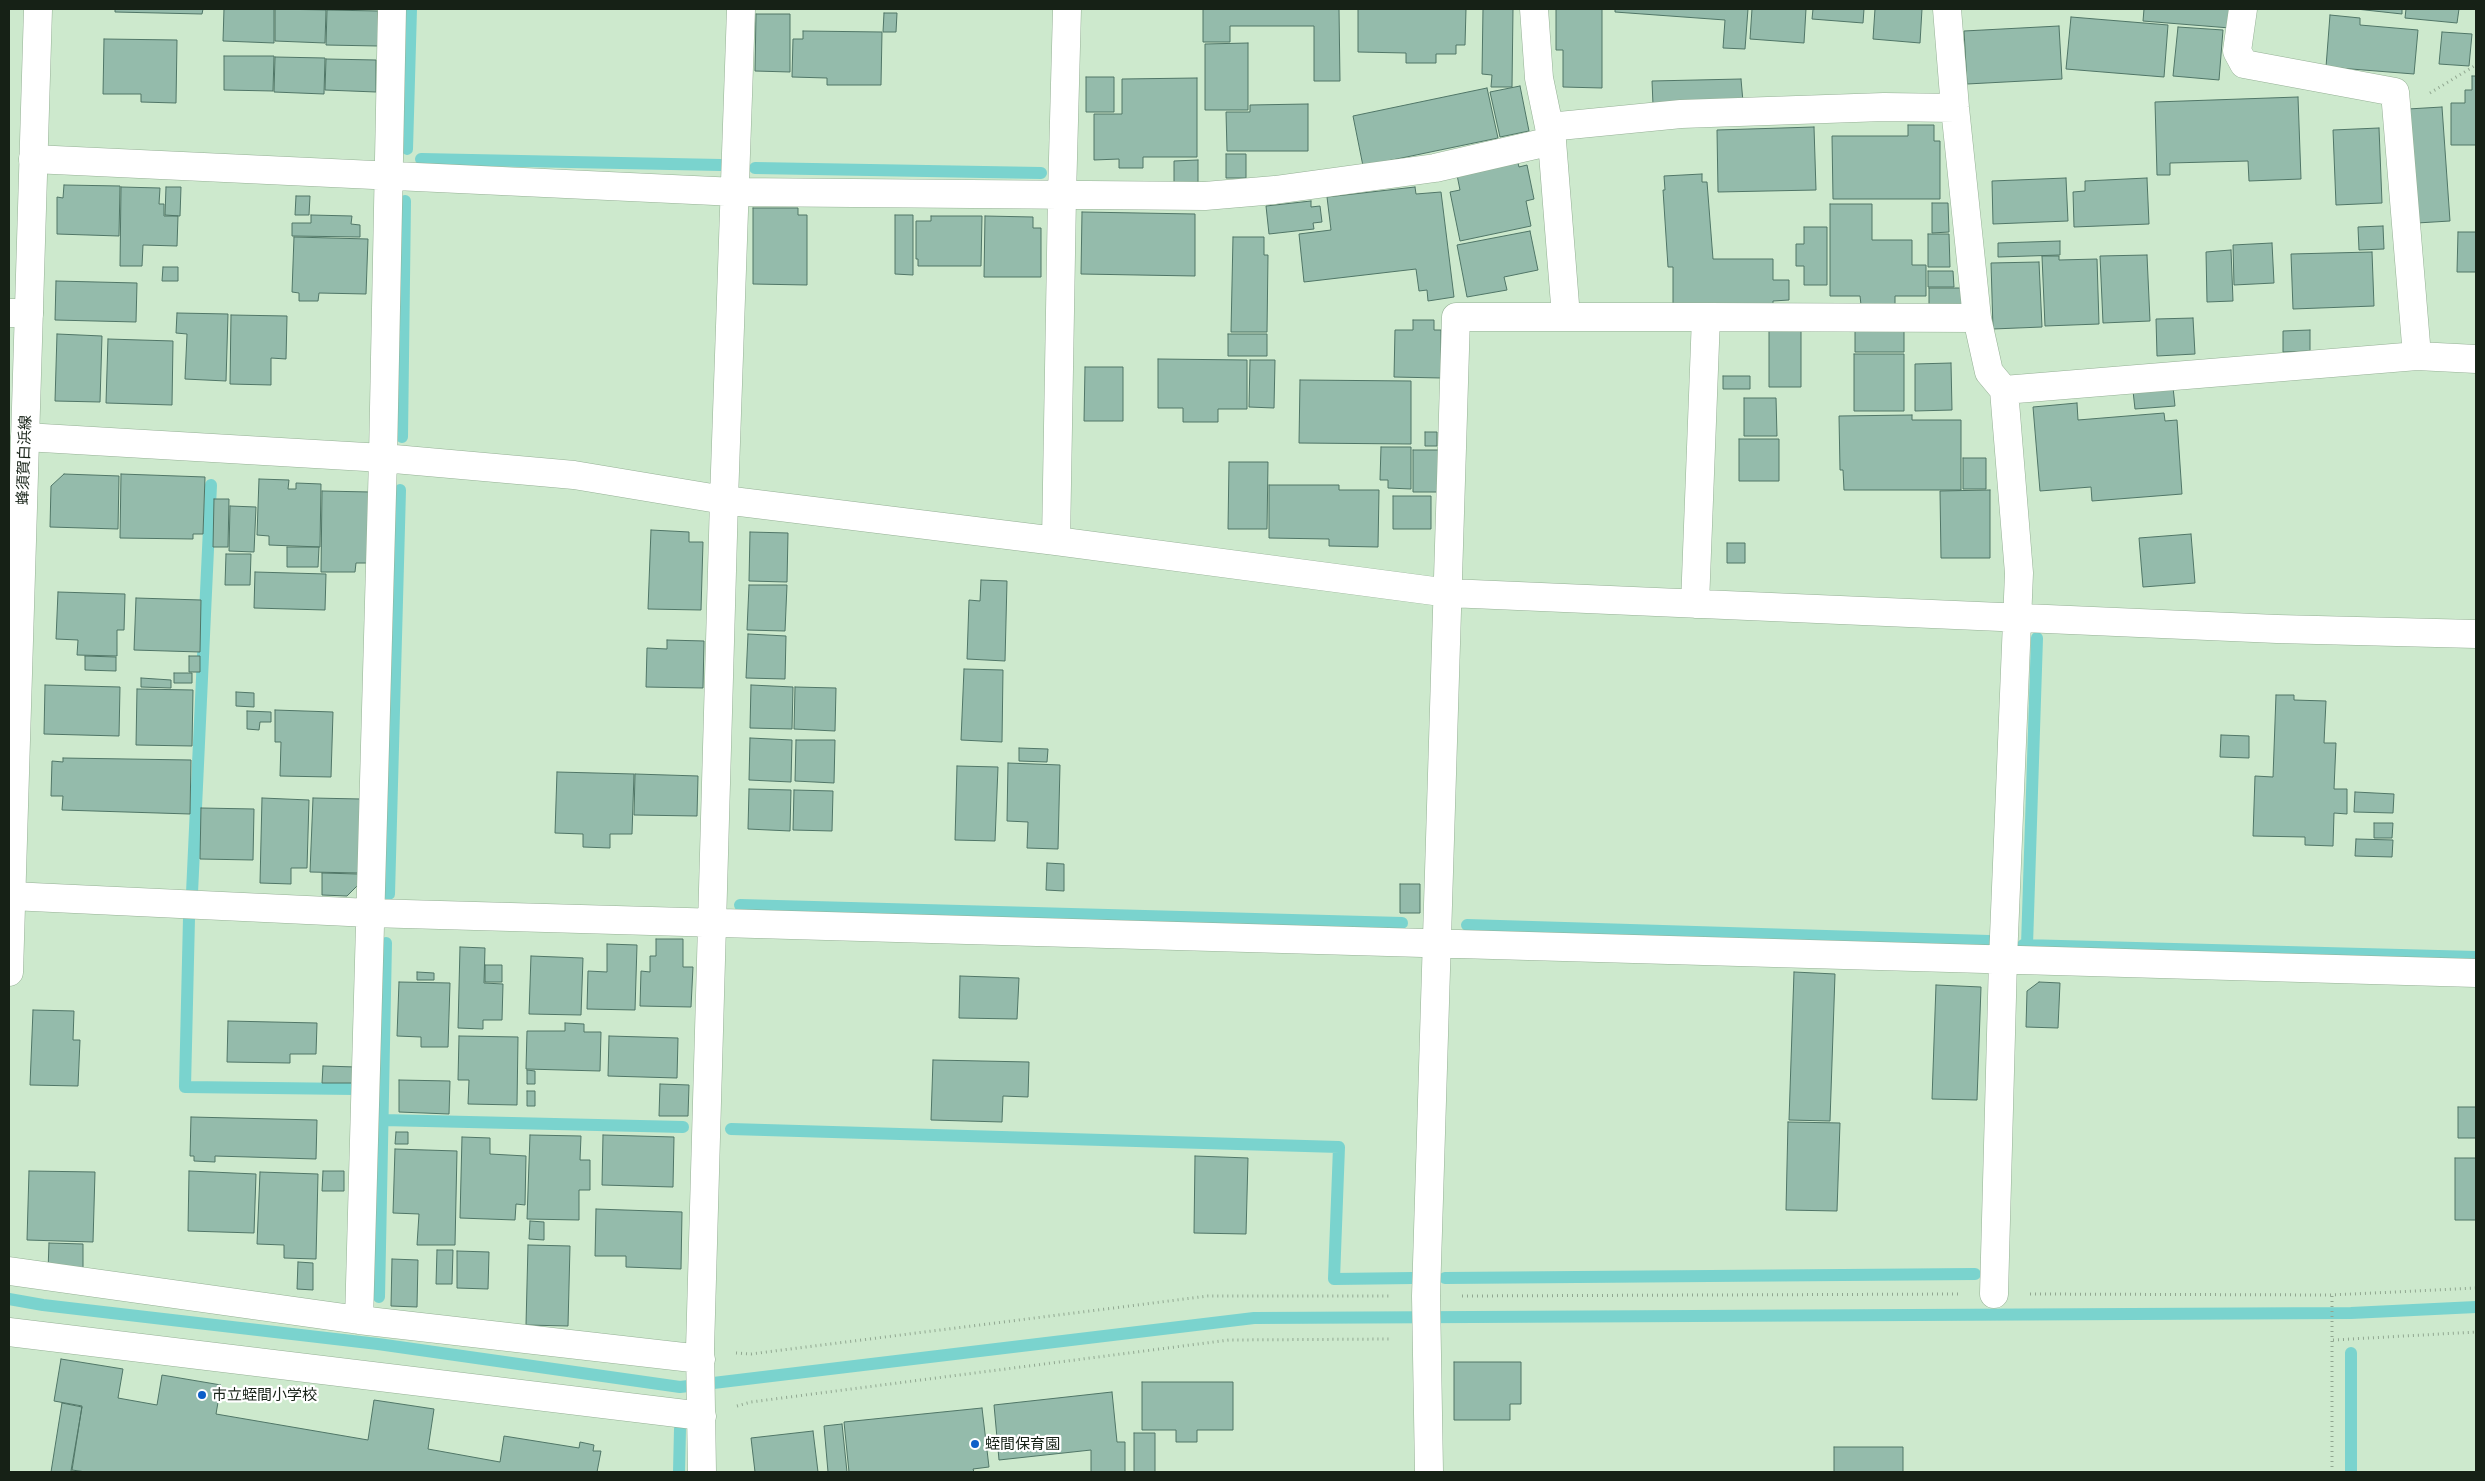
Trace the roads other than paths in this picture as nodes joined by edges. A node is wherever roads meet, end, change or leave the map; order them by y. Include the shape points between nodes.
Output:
1 (38, 9) edge
2 (392, 9) edge
3 (742, 9) edge
4 (1068, 9) edge
5 (1534, 9) edge
6 (1947, 9) edge
7 (2243, 9) edge
8 (1955, 108) junction
9 (1550, 134) junction
10 (33, 159) junction
11 (388, 177) junction
12 (736, 192) junction
13 (1062, 196) junction
14 (19, 313) edge
15 (1566, 317) junction
16 (1706, 317) junction
17 (1978, 318) junction
18 (2417, 356) junction
19 (2476, 359) edge
20 (2004, 390) junction
21 (25, 437) junction
22 (383, 458) junction
23 (16, 468) edge
24 (724, 500) junction
25 (1056, 540) junction
26 (1449, 593) junction
27 (1695, 604) junction
28 (2017, 618) junction
29 (2476, 634) edge
30 (13, 664) edge
31 (11, 818) edge
32 (11, 896) junction
33 (370, 913) junction
34 (712, 923) junction
35 (1438, 944) junction
36 (2003, 960) junction
37 (9, 972) edge
38 (2476, 973) edge
39 (9, 1271) edge
40 (1994, 1294) road end
41 (359, 1320) junction
42 (9, 1332) edge
43 (701, 1359) junction
44 (702, 1410) junction
45 (702, 1472) edge
46 (1429, 1472) edge

1 - 10 street, 蜂須賀白浜線
2 - 11 street
3 - 12 street
4 - 13 street
5 - 9 street via 1539,78
6 - 8 street
7 - 18 street via 2237,51 2244,64 2395,92
8 - 9 street via 1884,107 1682,114
8 - 17 street
9 - 13 street via 1435,168 1275,190 1205,196
9 - 15 street
10 - 11 street
10 - 14 street, 蜂須賀白浜線
11 - 12 street
11 - 22 street
12 - 13 street
12 - 24 street
13 - 25 street
14 - 21 street, 蜂須賀白浜線
15 - 16 street
15 - 26 street via 1456,317
16 - 17 street
16 - 27 street
17 - 20 street via 1989,372
18 - 19 street
18 - 20 street
20 - 28 street via 2019,573
21 - 22 street
21 - 23 street, 蜂須賀白浜線
22 - 24 street via 574,475
22 - 33 street
23 - 30 street, 蜂須賀白浜線
24 - 25 street
24 - 34 street
25 - 26 street
26 - 27 street
26 - 35 street
27 - 28 street
28 - 29 street
28 - 36 street
30 - 31 street, 蜂須賀白浜線
31 - 32 street, 蜂須賀白浜線
32 - 33 street
32 - 37 street, 蜂須賀白浜線
33 - 34 street
33 - 41 street
34 - 35 street
34 - 43 street
35 - 36 street
35 - 46 street via 1426,1300
36 - 38 street
36 - 40 street
39 - 41 street
41 - 43 street
42 - 44 street
43 - 44 street
44 - 45 street

